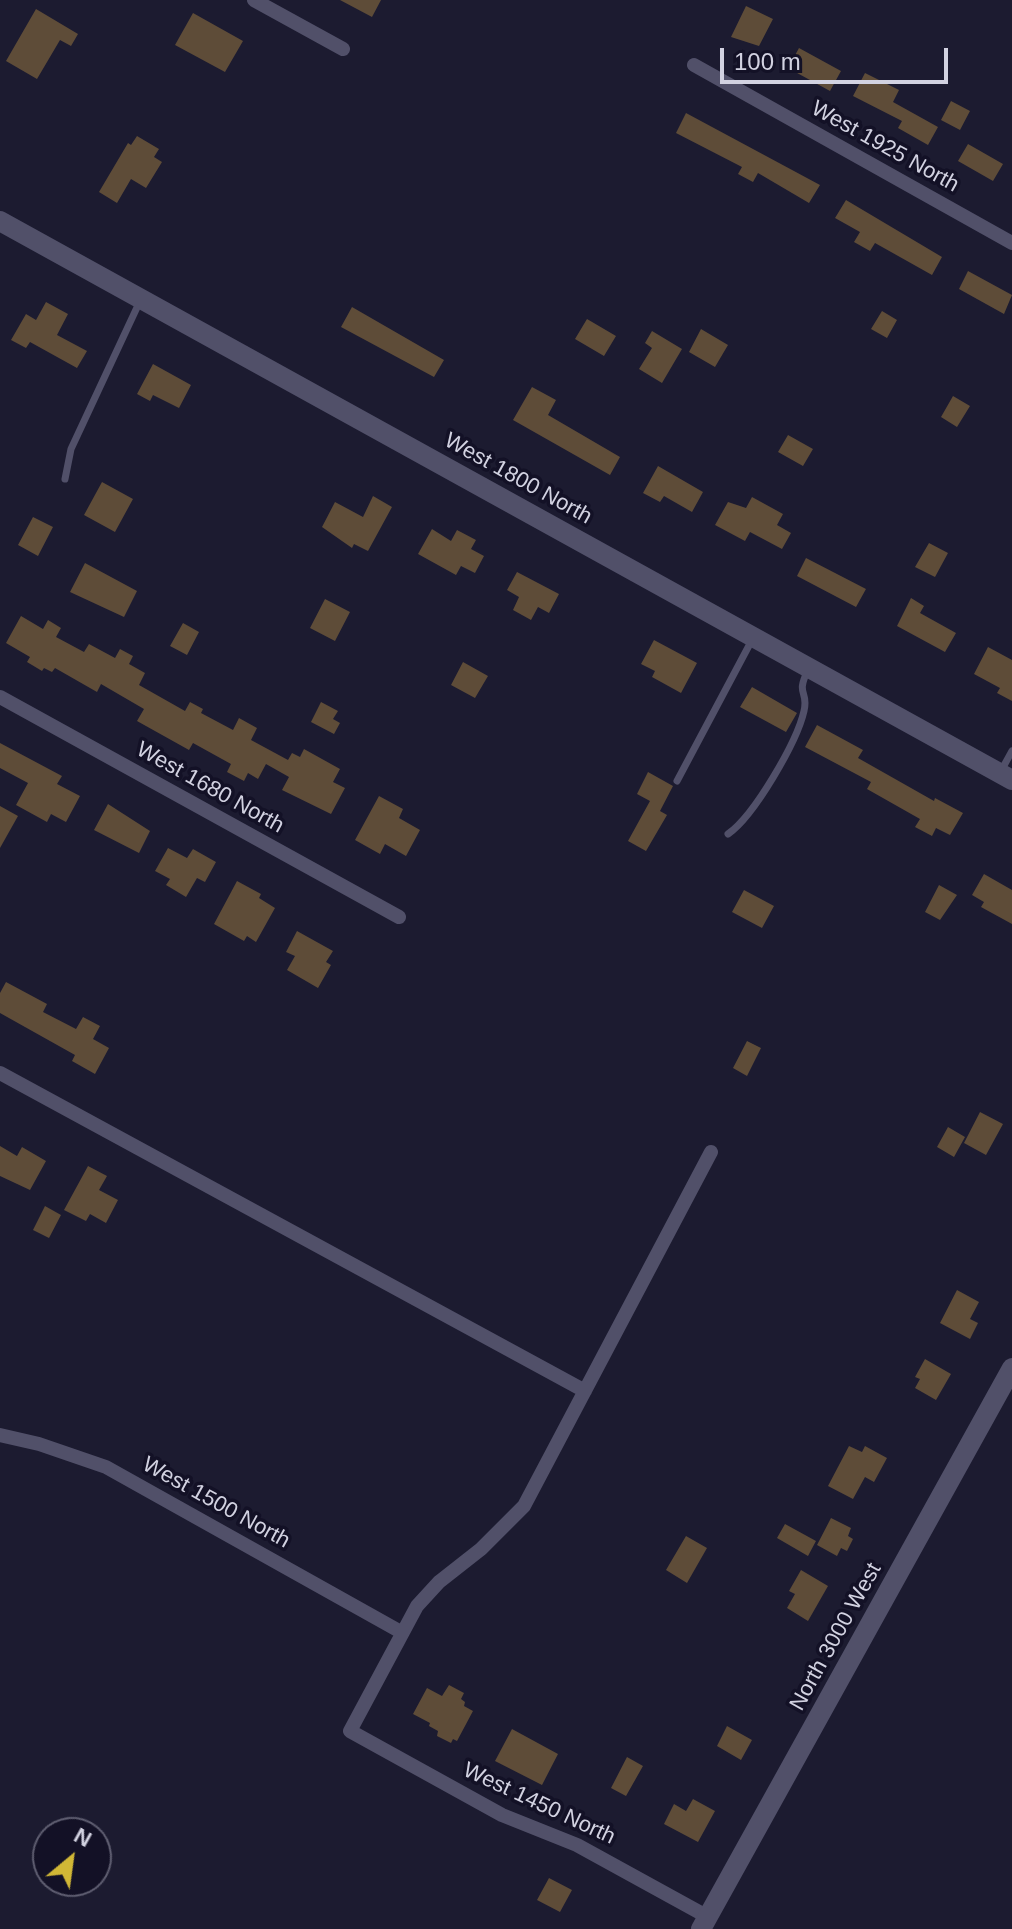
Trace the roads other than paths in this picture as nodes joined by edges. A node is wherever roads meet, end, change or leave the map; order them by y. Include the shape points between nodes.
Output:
1 (254, 0) edge
2 (343, 49) dead end
3 (694, 65) dead end
4 (0, 221) edge
5 (1012, 243) edge
6 (141, 299) junction
7 (65, 479) dead end
8 (754, 637) junction
9 (809, 668) junction
10 (0, 697) edge
11 (1012, 751) edge
12 (1006, 776) edge
13 (677, 781) dead end
14 (728, 834) dead end
15 (399, 917) dead end
16 (0, 1073) edge
17 (711, 1152) dead end
18 (1012, 1368) edge
19 (585, 1391) junction
20 (0, 1435) edge
21 (401, 1632) junction
22 (705, 1923) edge

1 - 2 street
3 - 5 street, West 1925 North
4 - 6 main road, West 1800 North
6 - 7 lane via 81,426
6 - 8 main road, West 1800 North
8 - 9 main road, West 1800 North
8 - 13 lane
9 - 12 main road, West 1800 North
9 - 14 lane via 800,686 805,705 794,735 748,814
10 - 15 street, West 1680 North
11 - 12 lane
16 - 19 street
17 - 19 street
18 - 22 main road, North 3000 West
19 - 21 street via 524,1506 439,1582
20 - 21 street, West 1500 North via 106,1467
21 - 22 street, West 1450 North via 350,1731 502,1815 577,1845

